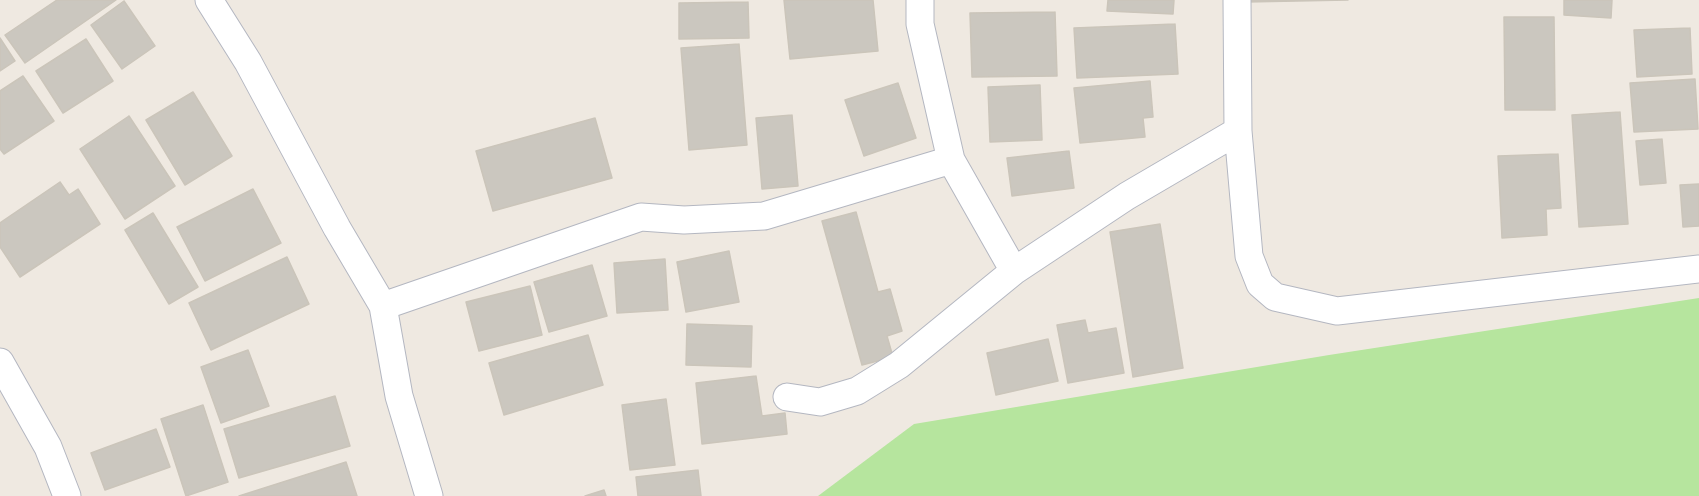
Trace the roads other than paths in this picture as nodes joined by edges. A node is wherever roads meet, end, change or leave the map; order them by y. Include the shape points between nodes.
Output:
1 (209, 0) edge
2 (920, 0) edge
3 (1237, 0) edge
4 (1238, 131) junction
5 (951, 160) junction
6 (1699, 269) edge
7 (1014, 272) junction
8 (382, 306) junction
9 (0, 362) edge
10 (787, 397) dead end
11 (67, 496) edge
12 (429, 496) edge

1 - 8 street via 248,62
2 - 5 street via 920,24
3 - 4 street
4 - 6 street via 1249,256 1260,284 1275,297 1337,311
4 - 7 street via 1127,196
5 - 7 street
5 - 8 street via 764,216 684,220 641,217
7 - 10 street via 899,365 857,391 820,402
8 - 12 street via 399,396
9 - 11 street via 48,447

